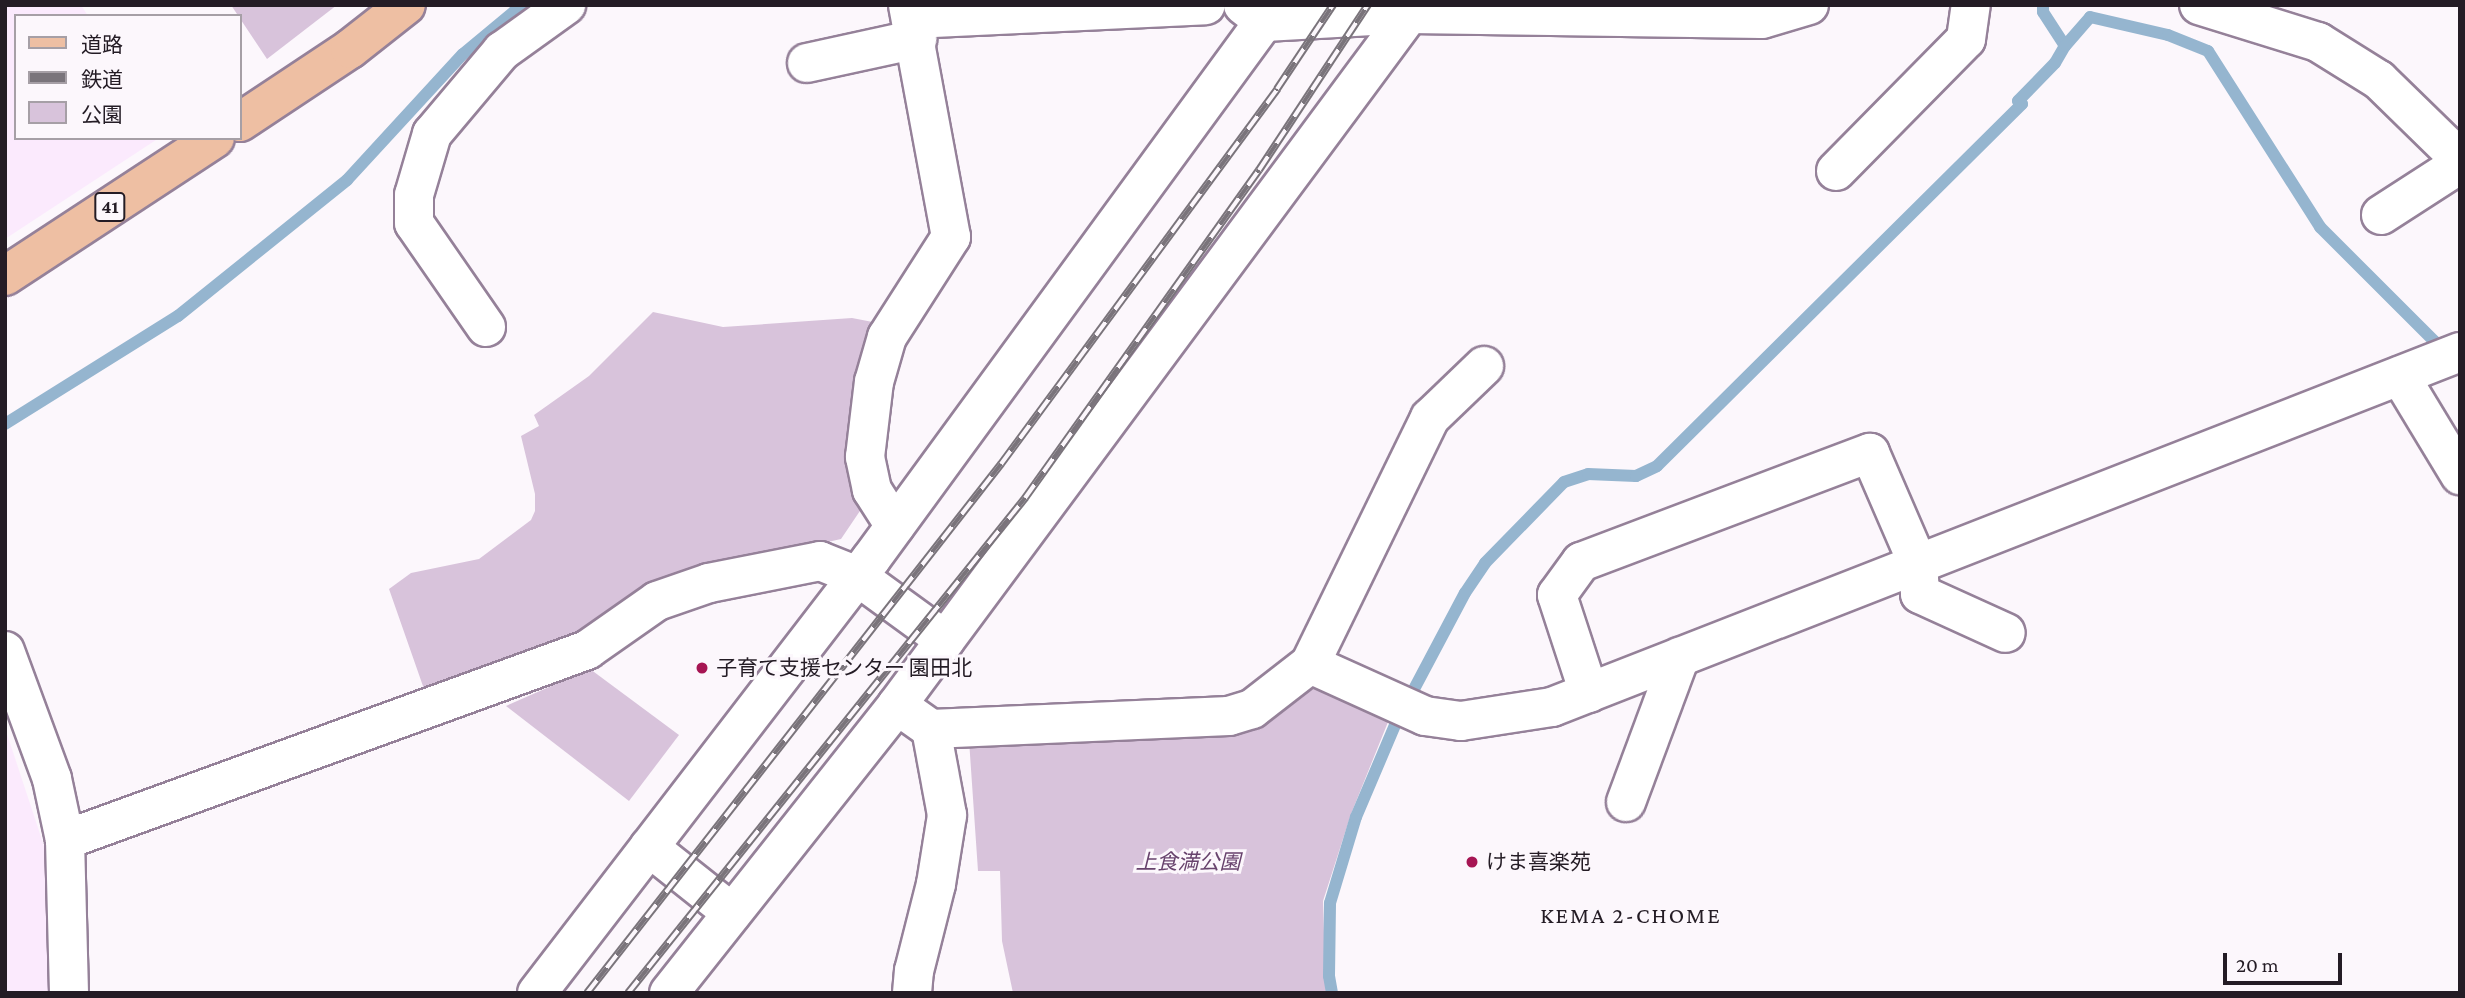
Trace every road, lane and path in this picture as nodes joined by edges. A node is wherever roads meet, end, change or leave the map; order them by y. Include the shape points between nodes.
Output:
1 (406, 5) edge
2 (566, 5) edge
3 (1206, 5) edge
4 (1808, 5) edge
5 (1971, 5) edge
6 (2199, 5) edge
7 (1413, 10) edge
8 (1261, 11) edge
9 (1689, 12) edge
10 (912, 21) edge
11 (807, 63) dead end
12 (242, 121) edge
13 (212, 140) edge
14 (2460, 162) edge
15 (1836, 171) dead end
16 (2381, 215) dead end
17 (5, 276) edge
18 (486, 327) dead end
19 (2460, 352) edge
20 (1484, 366) dead end
21 (2400, 376) junction
22 (2460, 475) edge
23 (895, 526) junction
24 (1918, 564) junction
25 (857, 576) junction
26 (2006, 634) dead end
27 (946, 640) junction
28 (5, 651) edge
29 (1680, 657) junction
30 (1310, 664) junction
31 (1589, 693) junction
32 (897, 705) junction
33 (931, 729) junction
34 (1626, 802) dead end
35 (65, 840) junction
36 (649, 847) junction
37 (732, 913) junction
38 (69, 993) edge
39 (537, 993) edge
40 (669, 993) edge
41 (912, 993) edge

1 - 12 main road via 350,49
2 - 18 street via 502,51 432,134 414,195 414,223
3 - 10 street
4 - 9 street via 1762,19
5 - 15 street via 1966,39
6 - 14 street via 2318,41 2379,80
7 - 8 street
7 - 9 street
7 - 27 street
8 - 23 street
10 - 11 street
10 - 23 street via 951,237 887,337 874,382 865,457 872,490
13 - 17 main road, 41
14 - 16 street
19 - 21 street
20 - 30 street via 1430,418
21 - 22 street
21 - 24 street
23 - 25 street
24 - 26 street via 1920,594
24 - 29 street
24 - 31 street via 1870,453 1581,562 1557,595
25 - 27 street
25 - 35 street via 820,561 709,583 657,601 587,650
25 - 36 street
27 - 32 street
28 - 35 street via 52,779
29 - 31 street
29 - 34 street
30 - 31 street via 1424,716 1461,721 1552,708
30 - 33 street via 1252,709 1229,716
32 - 33 street
32 - 37 street
33 - 41 street via 947,816
35 - 38 street
36 - 37 street
36 - 39 street
37 - 40 street

